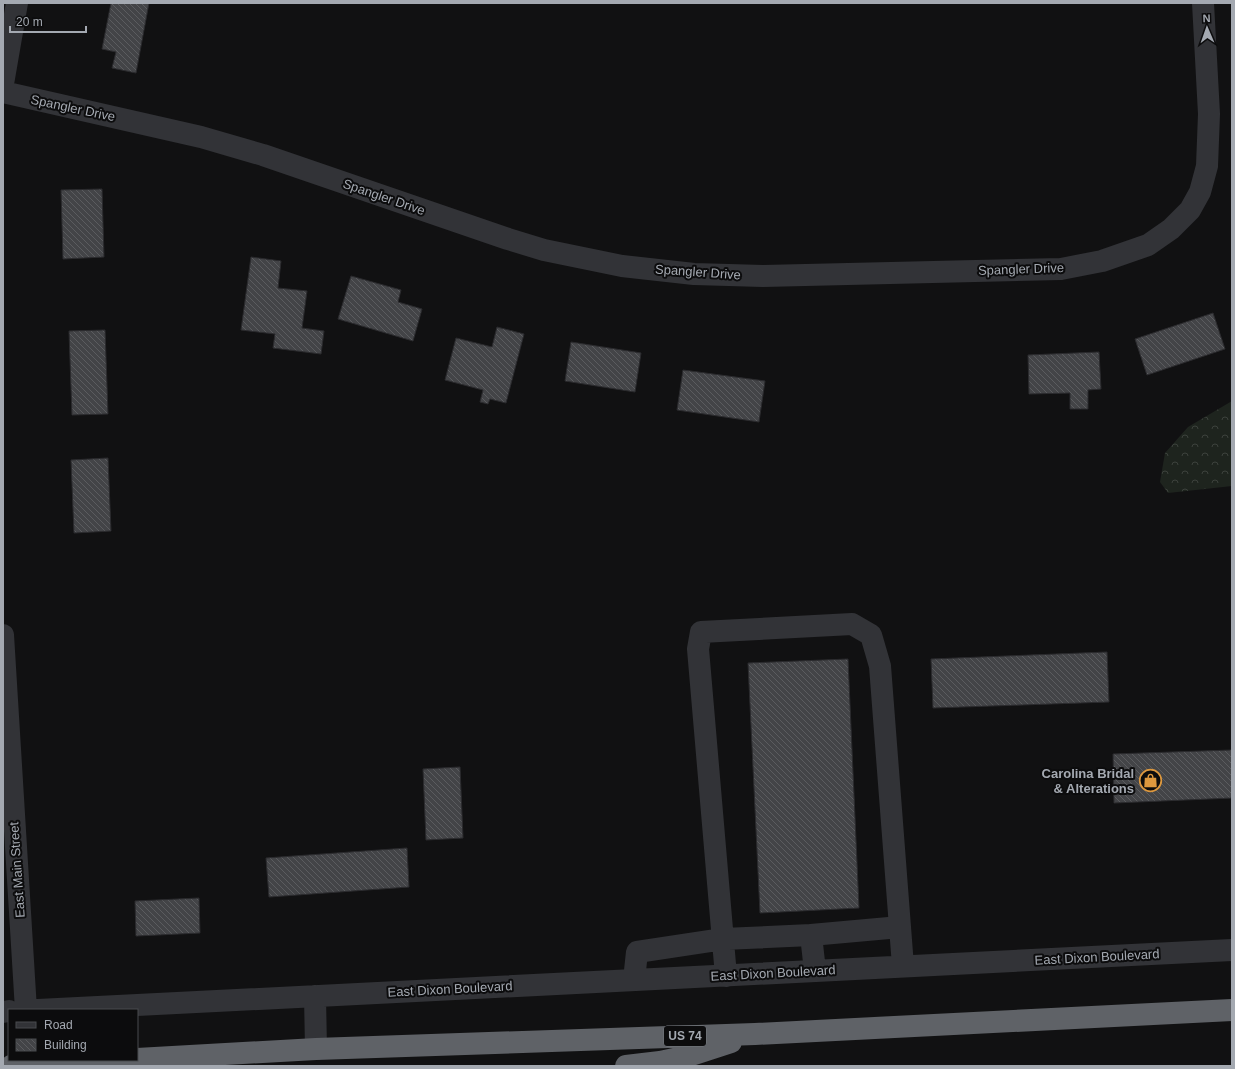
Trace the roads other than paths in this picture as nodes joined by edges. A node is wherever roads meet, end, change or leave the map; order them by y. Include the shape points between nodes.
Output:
1 (17, 3) edge
2 (1203, 3) edge
3 (3, 84) edge
4 (3, 92) edge
5 (3, 635) edge
6 (900, 927) junction
7 (811, 935) junction
8 (723, 939) junction
9 (1232, 950) edge
10 (903, 966) junction
11 (815, 971) junction
12 (726, 976) junction
13 (634, 980) junction
14 (315, 996) junction
15 (26, 1009) edge
16 (58, 1009) edge
17 (1232, 1010) edge
18 (755, 1034) junction
19 (313, 1057) edge
20 (138, 1059) edge
21 (100, 1061) edge
22 (11, 1066) edge
23 (626, 1066) edge

1 - 3 street
2 - 4 street, Spangler Drive via 1209,114 1208,166 1200,192 1190,210 1171,229 1148,245 1102,262 1061,269 763,276 694,274 622,266 544,250 508,239 263,155 208,139
5 - 15 street, East Main Street
6 - 7 street
6 - 8 street via 880,666 871,635 852,624 701,632 698,650
6 - 10 street
7 - 8 street
7 - 11 street
8 - 12 street
8 - 13 street via 636,952
9 - 10 street, East Dixon Boulevard
10 - 11 street, East Dixon Boulevard
11 - 12 street, East Dixon Boulevard
12 - 13 street, East Dixon Boulevard
13 - 14 street, East Dixon Boulevard
14 - 16 street, East Dixon Boulevard
14 - 19 street
17 - 18 highway, US 74
18 - 19 highway, US 74
18 - 23 highway via 688,1056
19 - 20 highway, US 74
21 - 22 highway

